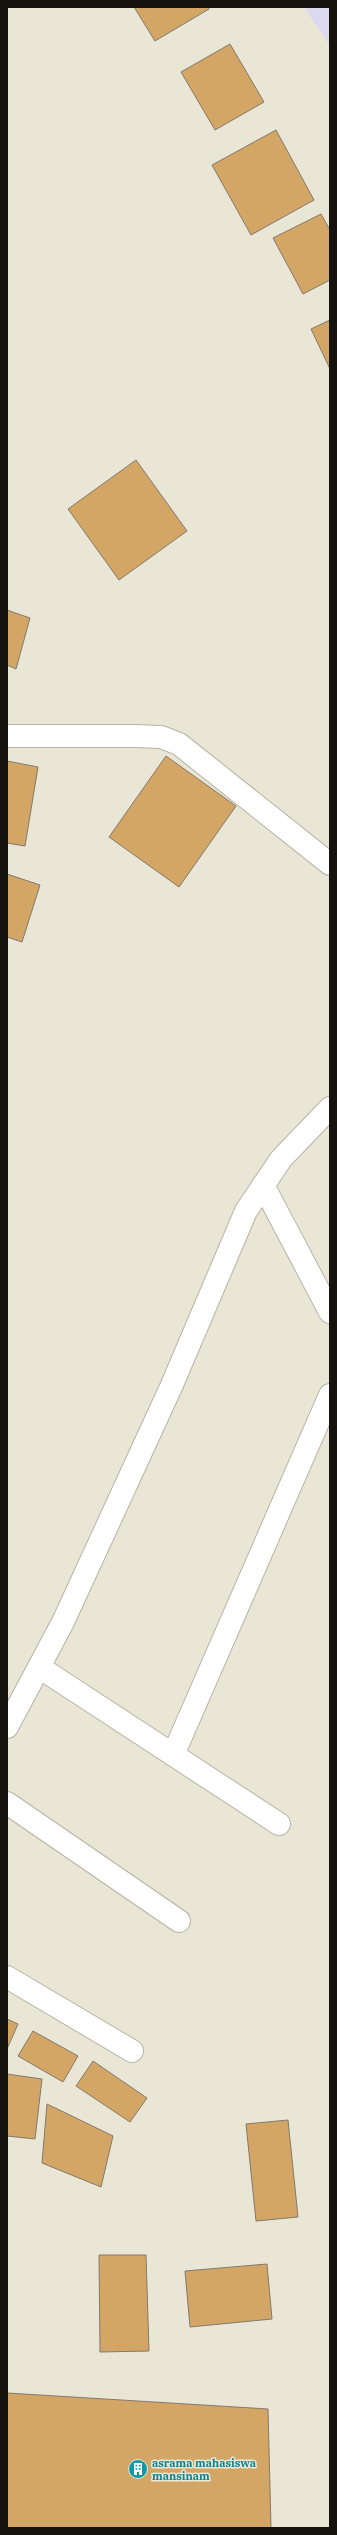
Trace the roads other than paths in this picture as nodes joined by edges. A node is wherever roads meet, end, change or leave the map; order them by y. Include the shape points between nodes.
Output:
1 (7, 736) edge
2 (330, 864) edge
3 (330, 1108) edge
4 (263, 1184) junction
5 (330, 1312) edge
6 (330, 1395) edge
7 (39, 1667) junction
8 (7, 1727) edge
9 (173, 1755) junction
10 (7, 1803) edge
11 (279, 1824) dead end
12 (179, 1921) dead end
13 (7, 1977) edge
14 (132, 2051) dead end

1 - 2 street via 161,737 179,744
3 - 4 street via 281,1159
4 - 5 street
4 - 7 street via 246,1212 172,1387 63,1622
6 - 9 street
7 - 8 street
7 - 9 street
9 - 11 street
10 - 12 street
13 - 14 street

